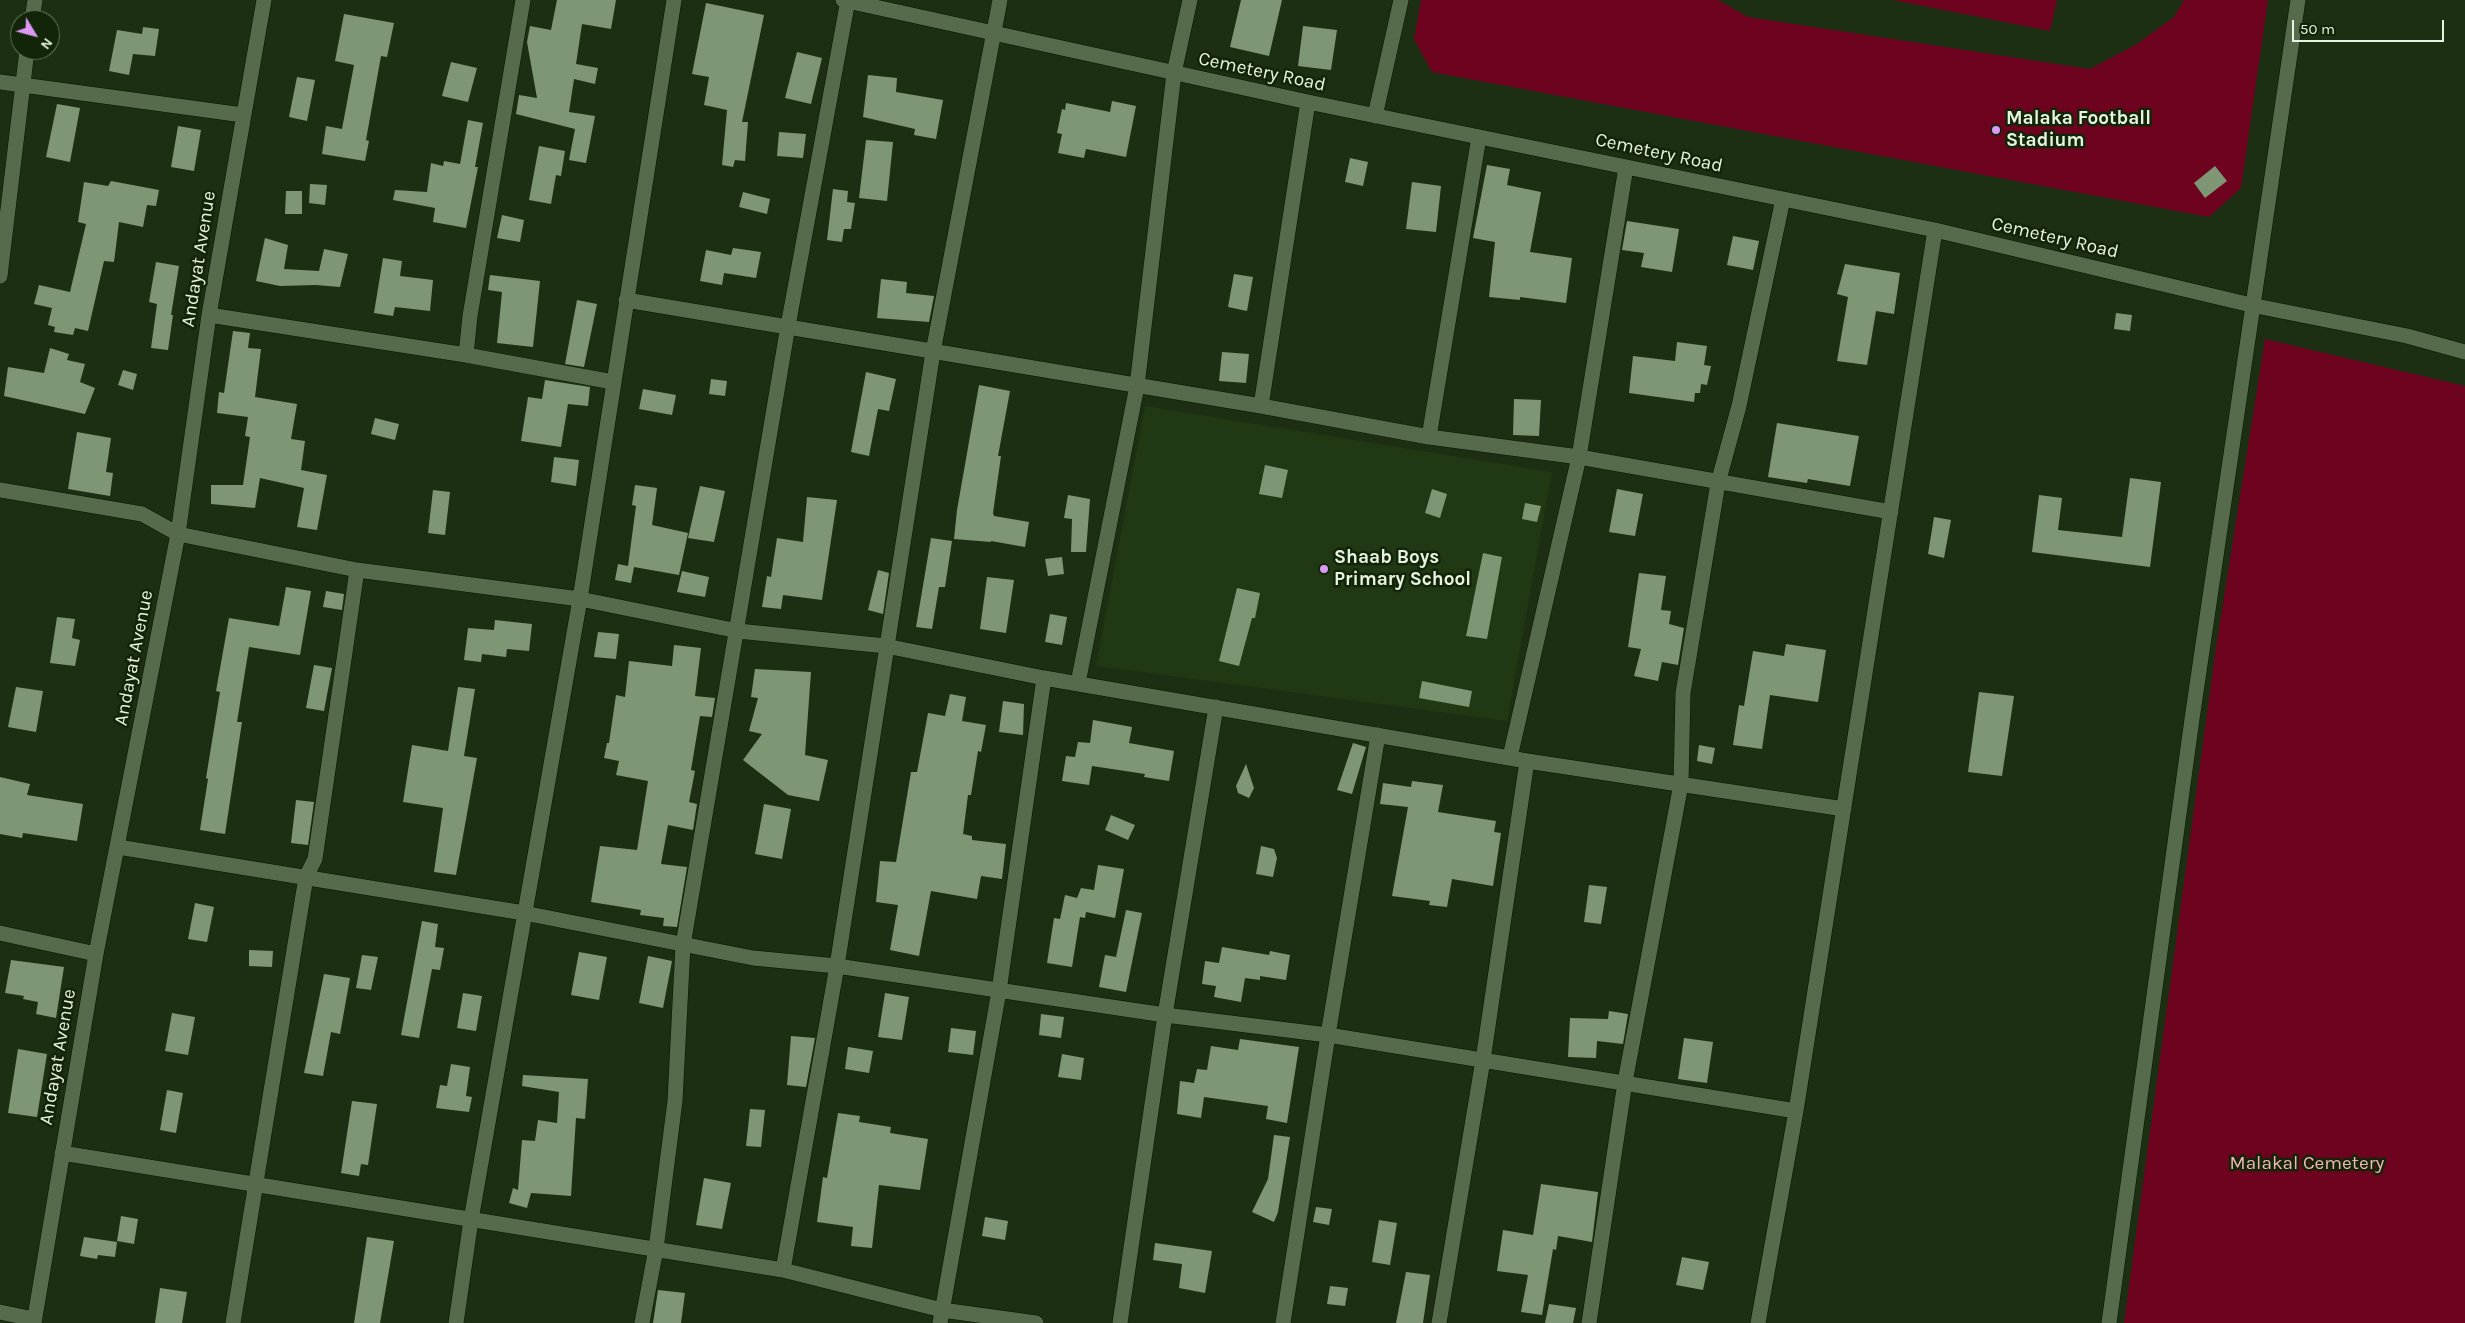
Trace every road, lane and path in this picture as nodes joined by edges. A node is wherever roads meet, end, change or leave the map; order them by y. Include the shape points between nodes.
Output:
1 (264, 0) edge
2 (523, 0) edge
3 (674, 0) edge
4 (846, 0) edge
5 (1000, 0) edge
6 (1190, 0) edge
7 (1401, 0) edge
8 (2298, 0) edge
9 (993, 33) junction
10 (26, 60) edge
11 (1174, 73) junction
12 (0, 82) edge
13 (22, 84) junction
14 (1308, 102) junction
15 (243, 115) junction
16 (1376, 116) junction
17 (1479, 137) junction
18 (1626, 167) junction
19 (1783, 199) junction
20 (1936, 230) junction
21 (0, 276) edge
22 (626, 300) junction
23 (2252, 305) junction
24 (209, 315) junction
25 (788, 326) junction
26 (933, 352) junction
27 (2465, 352) edge
28 (466, 355) junction
29 (613, 382) junction
30 (1137, 386) junction
31 (1261, 406) junction
32 (1429, 437) junction
33 (1579, 457) junction
34 (1718, 483) junction
35 (0, 490) edge
36 (1891, 512) junction
37 (178, 534) junction
38 (357, 570) junction
39 (580, 599) junction
40 (738, 631) junction
41 (886, 646) junction
42 (1044, 678) junction
43 (1078, 683) junction
44 (1216, 707) junction
45 (1378, 735) junction
46 (1510, 756) junction
47 (1527, 761) junction
48 (1681, 784) junction
49 (1844, 809) junction
50 (118, 847) junction
51 (306, 877) junction
52 (524, 913) junction
53 (0, 933) edge
54 (683, 945) junction
55 (96, 954) junction
56 (837, 966) junction
57 (999, 991) junction
58 (1165, 1016) junction
59 (1328, 1035) junction
60 (1483, 1060) junction
61 (1625, 1082) junction
62 (1796, 1112) junction
63 (62, 1153) junction
64 (256, 1186) junction
65 (471, 1220) junction
66 (656, 1249) junction
67 (783, 1270) junction
68 (0, 1312) edge
69 (941, 1317) edge
70 (34, 1321) edge
71 (233, 1323) edge
72 (456, 1323) edge
73 (642, 1323) edge
74 (1036, 1323) edge
75 (1120, 1323) edge
76 (1284, 1323) edge
77 (1439, 1323) edge
78 (1589, 1323) edge
79 (1758, 1323) edge
80 (2109, 1323) edge

1 - 15 street, Andayat Avenue
2 - 28 street
3 - 22 street
4 - 9 street, Cemetery Road
4 - 25 street
5 - 9 street
6 - 11 street
7 - 16 street
8 - 23 street
9 - 11 street, Cemetery Road
9 - 26 street
10 - 13 street
11 - 14 street, Cemetery Road
11 - 30 street
12 - 13 street
13 - 15 street
13 - 21 street
14 - 16 street, Cemetery Road
14 - 31 street
15 - 24 street, Andayat Avenue
16 - 17 street, Cemetery Road
17 - 18 street, Cemetery Road
17 - 32 street
18 - 19 street, Cemetery Road
18 - 33 street
19 - 20 street, Cemetery Road
19 - 34 street via 1739,406
20 - 23 street, Cemetery Road
20 - 36 street
22 - 25 street
22 - 29 street
23 - 27 street, Cemetery Road via 2406,336
23 - 80 street
24 - 28 street
24 - 37 street, Andayat Avenue
25 - 26 street
25 - 40 street
26 - 30 street
26 - 41 street
28 - 29 street
29 - 39 street
30 - 31 street
30 - 43 street
31 - 32 street
32 - 33 street
33 - 34 street
33 - 46 street
34 - 36 street
34 - 48 street via 1683,693
35 - 37 street via 142,514
36 - 49 street
37 - 38 street
37 - 50 street, Andayat Avenue
38 - 39 street
38 - 51 street via 326,796 315,858
39 - 40 street
39 - 52 street
40 - 41 street
40 - 54 street
41 - 42 street
41 - 56 street
42 - 43 street
42 - 57 street
43 - 44 street
44 - 45 street
44 - 58 street
45 - 46 street
45 - 59 street
46 - 47 street
47 - 48 street
47 - 60 street
48 - 49 street
48 - 61 street
49 - 62 street
50 - 51 street
50 - 55 street, Andayat Avenue
51 - 52 street
51 - 64 street
52 - 54 street
52 - 65 street
53 - 55 street
54 - 56 street via 753,958
54 - 66 street via 675,1101
55 - 63 street, Andayat Avenue
56 - 57 street
56 - 67 street
57 - 58 street
57 - 69 street
58 - 59 street
58 - 75 street
59 - 60 street
59 - 76 street
60 - 61 street
60 - 77 street
61 - 62 street
61 - 78 street
62 - 79 street
63 - 64 street
63 - 70 street, Andayat Avenue
64 - 65 street
64 - 71 street
65 - 66 street
65 - 72 street
66 - 67 street
66 - 73 street
67 - 69 street
68 - 70 street
69 - 74 street

